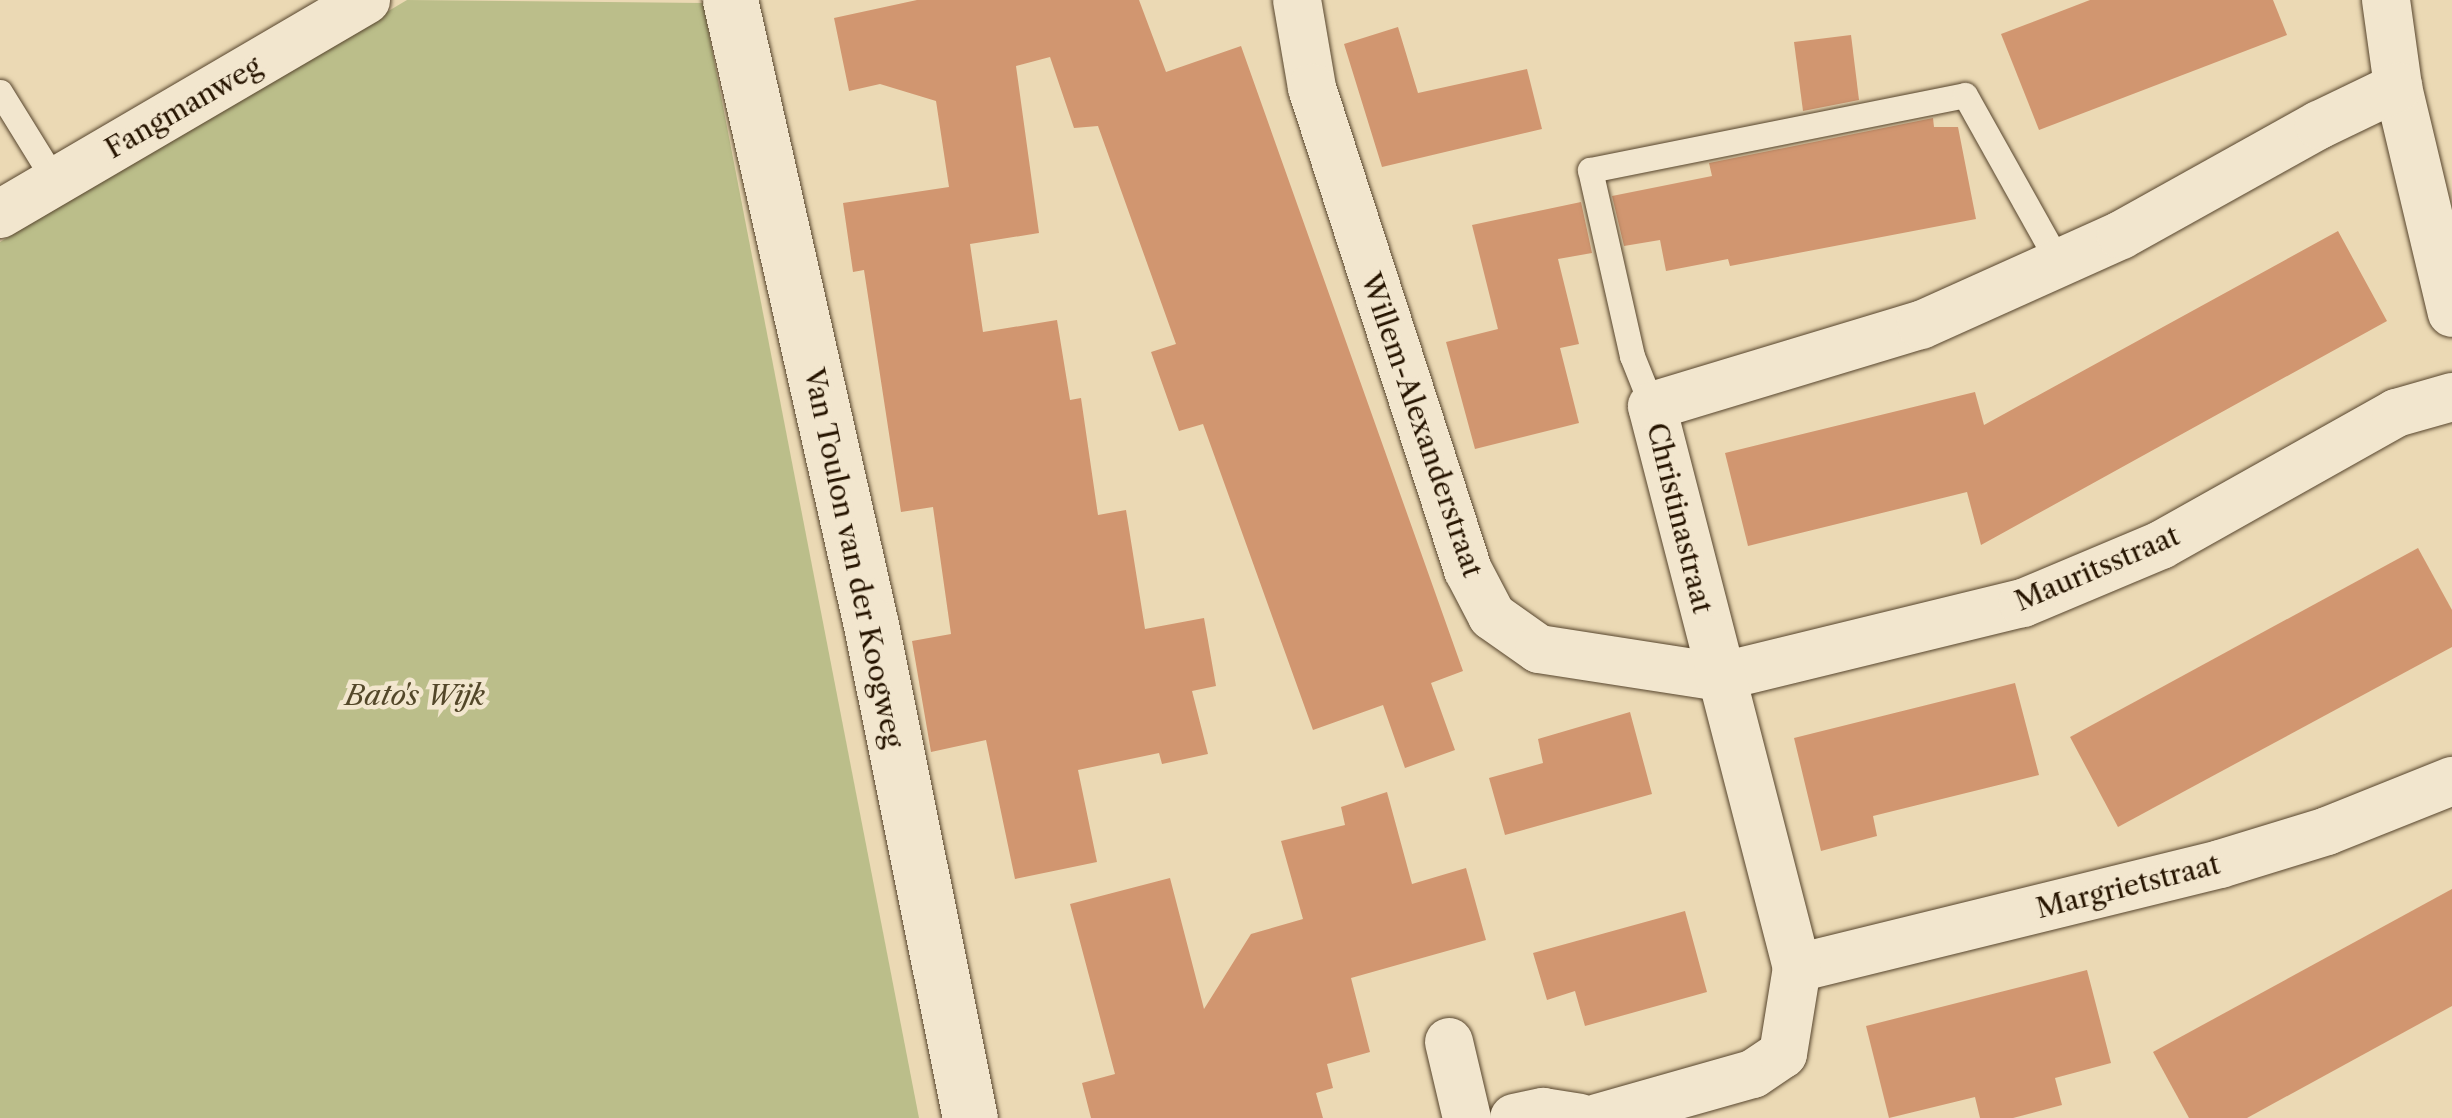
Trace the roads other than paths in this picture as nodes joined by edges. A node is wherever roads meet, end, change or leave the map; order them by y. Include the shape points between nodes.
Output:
1 (366, 0) edge
2 (730, 0) edge
3 (1297, 0) edge
4 (2386, 0) edge
5 (2398, 87) junction
6 (0, 92) edge
7 (2435, 171) edge
8 (54, 181) junction
9 (0, 214) edge
10 (2058, 263) junction
11 (2452, 313) edge
12 (2452, 397) edge
13 (1652, 406) junction
14 (1719, 678) junction
15 (2452, 780) edge
16 (1797, 968) junction
17 (1449, 1042) dead end
18 (970, 1118) edge
19 (1467, 1118) edge
20 (1514, 1118) edge
21 (1580, 1118) edge
22 (1596, 1118) edge

1 - 8 street, Fangmanweg
2 - 18 street, Van Toulon van der Koogweg via 871,625
3 - 14 street, Willem-Alexanderstraat via 1312,88 1356,232 1468,570 1492,616 1539,649
4 - 5 street
5 - 7 street
5 - 10 street, Christinastraat
6 - 8 lane
7 - 11 street
8 - 9 street, Fangmanweg
10 - 13 street, Christinastraat via 1921,325
10 - 13 lane via 1966,95 1590,170 1632,356
12 - 14 street, Mauritsstraat via 2396,413 2161,544 2023,603
13 - 14 street, Christinastraat
14 - 16 street, Christinastraat
15 - 16 street, Margrietstraat via 2327,831 2220,864
16 - 22 street, Christinastraat via 1783,1054 1753,1074
17 - 19 street
20 - 21 street via 1543,1112

